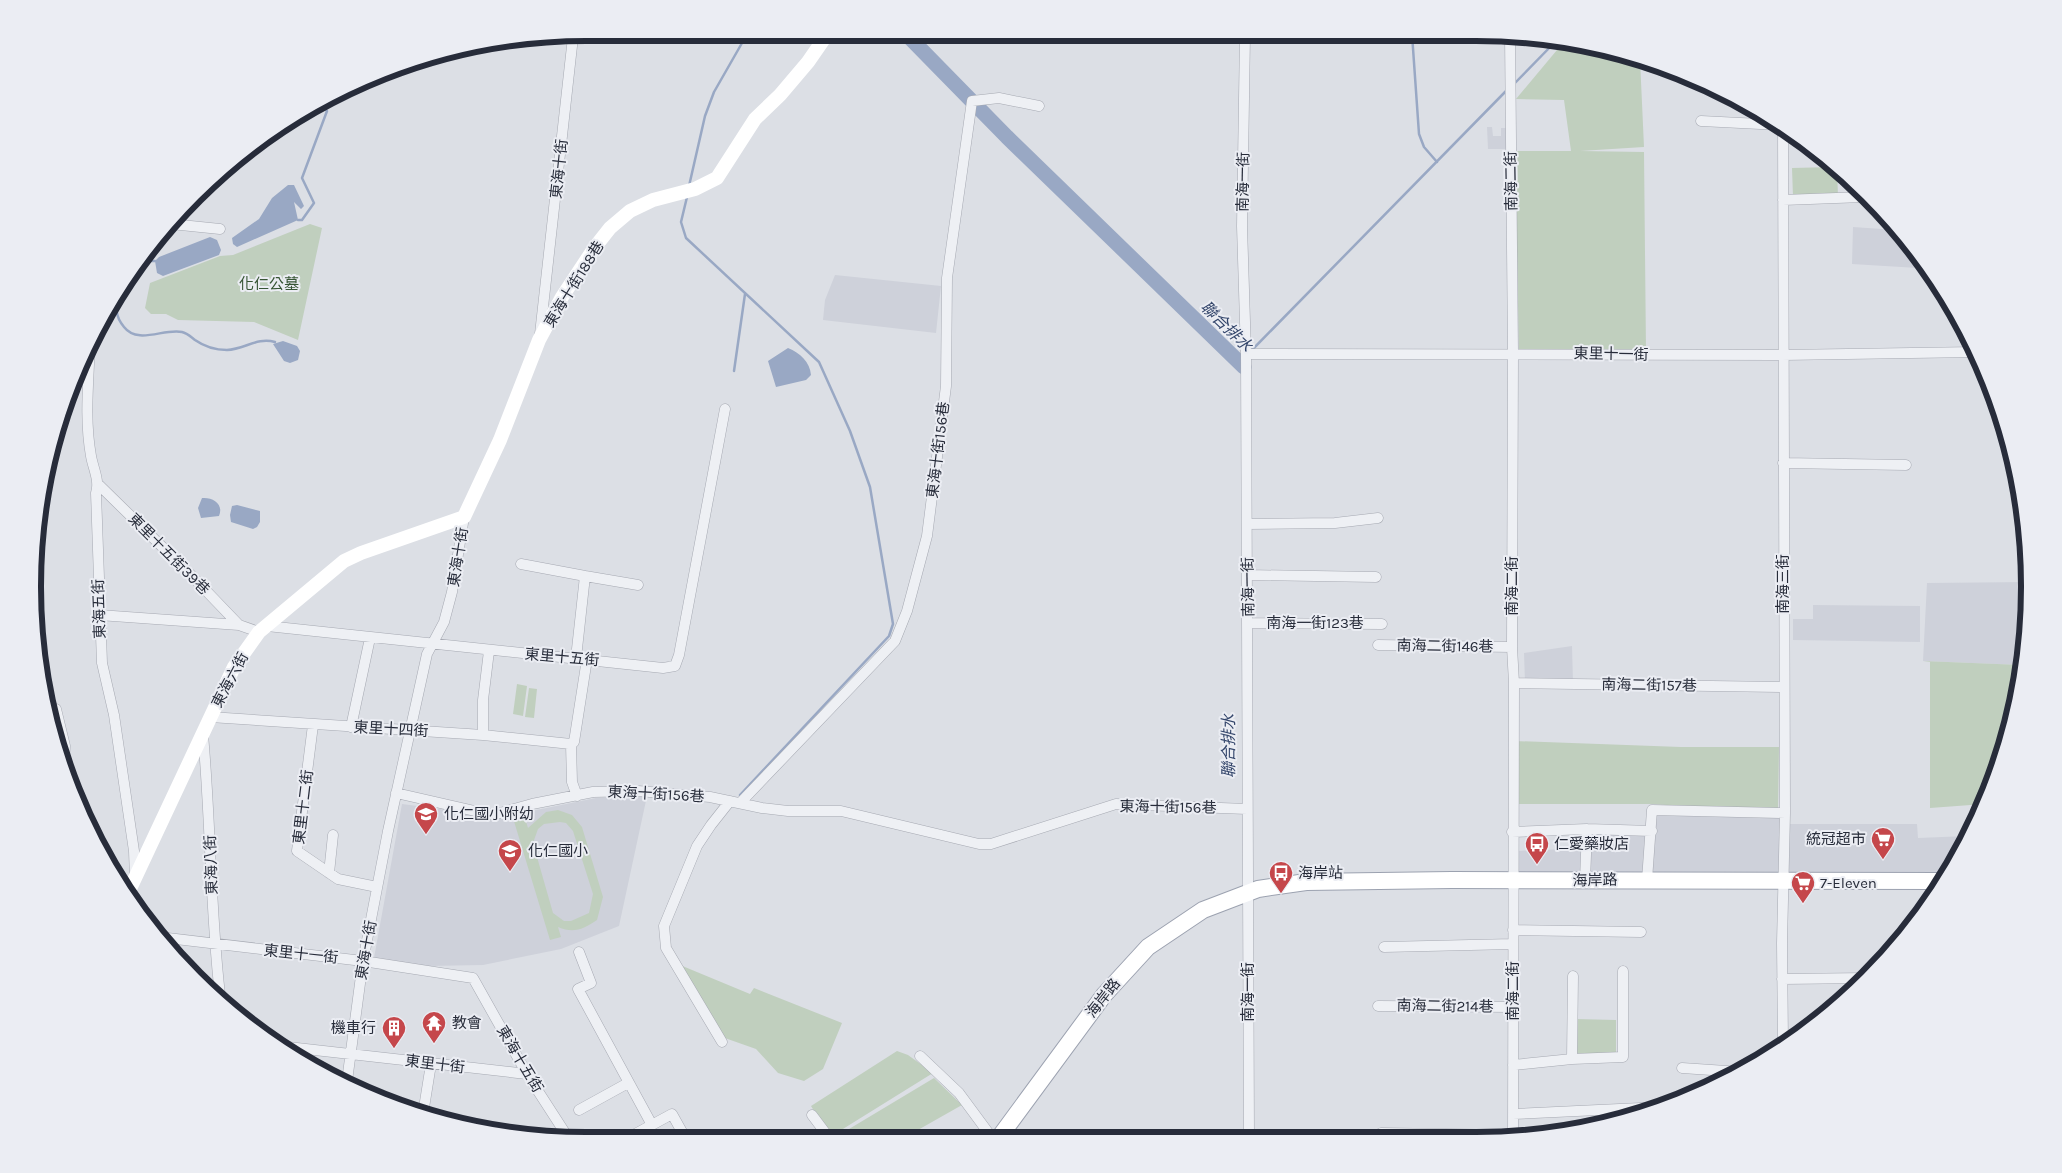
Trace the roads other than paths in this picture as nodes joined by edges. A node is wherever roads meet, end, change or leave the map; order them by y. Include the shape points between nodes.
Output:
1 (573, 41) edge
2 (823, 41) edge
3 (1245, 41) edge
4 (1510, 42) edge
5 (1039, 106) dead end
6 (1701, 121) dead end
7 (1765, 125) edge
8 (1783, 137) edge
9 (1858, 198) edge
10 (1783, 200) junction
11 (179, 225) edge
12 (220, 229) dead end
13 (539, 340) junction
14 (1968, 352) edge
15 (1513, 353) junction
16 (1246, 354) junction
17 (1783, 356) junction
18 (88, 366) edge
19 (724, 409) dead end
20 (1783, 463) junction
21 (1906, 465) dead end
22 (98, 485) junction
23 (464, 517) junction
24 (1378, 518) dead end
25 (1247, 524) junction
26 (521, 564) dead end
27 (1247, 575) junction
28 (585, 576) junction
29 (1376, 577) dead end
30 (638, 585) dead end
31 (99, 615) junction
32 (1248, 623) junction
33 (1382, 624) dead end
34 (239, 625) junction
35 (263, 629) junction
36 (370, 638) junction
37 (431, 644) junction
38 (1378, 645) dead end
39 (1512, 647) junction
40 (489, 650) junction
41 (576, 658) junction
42 (587, 660) junction
43 (1514, 684) junction
44 (1783, 687) junction
45 (56, 709) dead end
46 (210, 718) junction
47 (313, 725) junction
48 (351, 727) junction
49 (410, 730) junction
50 (203, 735) junction
51 (483, 735) junction
52 (64, 740) edge
53 (571, 744) junction
54 (396, 794) junction
55 (577, 796) junction
56 (735, 801) junction
57 (1247, 809) junction
58 (1785, 813) junction
59 (1588, 829) junction
60 (1652, 831) junction
61 (1512, 832) junction
62 (333, 835) dead end
63 (329, 873) junction
64 (135, 878) junction
65 (1585, 880) junction
66 (1647, 880) junction
67 (1784, 880) junction
68 (1512, 881) junction
69 (1934, 881) edge
70 (131, 886) edge
71 (377, 887) junction
72 (1245, 895) junction
73 (1513, 930) junction
74 (1640, 932) dead end
75 (171, 938) edge
76 (214, 943) junction
77 (1513, 944) junction
78 (1384, 947) dead end
79 (579, 952) dead end
80 (363, 961) junction
81 (1623, 971) dead end
82 (1573, 976) dead end
83 (473, 978) joint
84 (1854, 978) edge
85 (1782, 979) junction
86 (219, 989) edge
87 (1378, 1006) dead end
88 (1513, 1007) junction
89 (1783, 1036) edge
90 (722, 1042) dead end
91 (296, 1048) edge
92 (350, 1053) junction
93 (920, 1056) dead end
94 (1572, 1059) junction
95 (431, 1064) junction
96 (1513, 1065) junction
97 (1682, 1068) dead end
98 (1726, 1071) edge
99 (527, 1074) junction
100 (347, 1077) edge
101 (628, 1083) junction
102 (424, 1107) edge
103 (579, 1110) dead end
104 (1629, 1110) edge
105 (1513, 1114) junction
106 (812, 1115) dead end
107 (652, 1125) junction
108 (564, 1131) edge
109 (1514, 1131) edge
110 (639, 1132) edge
111 (682, 1132) edge
112 (825, 1132) edge
113 (988, 1132) edge
114 (1003, 1132) edge
115 (1249, 1132) edge

1 - 13 street, 東海十街
2 - 13 street, 東海十街188巷 via 780,95 755,119 717,178 691,190 641,205 610,228 562,298
3 - 16 street, 南海一街 via 1242,226
4 - 15 street, 南海二街
5 - 56 street, 東海十街156巷 via 999,98 972,101 947,278 946,386 927,536 907,611 895,641
6 - 7 street
8 - 10 street, 南海三街
9 - 10 street
10 - 17 street, 南海三街
11 - 12 street
13 - 23 street, 東海十街 via 498,444
14 - 17 street, 東里十一街
15 - 16 street, 東里十一街
15 - 17 street, 東里十一街
15 - 39 street, 南海二街
16 - 25 street, 南海一街
17 - 20 street, 南海三街
18 - 22 street, 東海五街 via 88,424
19 - 42 street, 東里十五街 via 678,662 675,666 663,668
20 - 21 street
20 - 44 street, 南海三街
22 - 31 street, 東海五街
22 - 34 street, 東里十五街39巷
23 - 35 street, 東海六街 via 344,561
23 - 37 street, 東海十街 via 452,592 444,622
24 - 25 street via 1335,523
25 - 27 street, 南海一街
26 - 28 street
27 - 29 street
27 - 32 street, 南海一街
28 - 30 street
28 - 41 street
31 - 34 street, 東里十五街
31 - 64 street, 東海五街 via 102,663 114,715
32 - 33 street, 南海一街123巷
32 - 57 street, 南海一街
34 - 35 street, 東里十五街
35 - 36 street, 東里十五街
35 - 46 street, 東海六街 via 234,667
36 - 37 street, 東里十五街
36 - 48 street
37 - 40 street, 東里十五街
37 - 49 street, 東海十街
38 - 39 street, 南海二街146巷
39 - 43 street, 南海二街
40 - 41 street, 東里十五街
40 - 51 street
41 - 42 street, 東里十五街
42 - 53 street via 574,742
43 - 44 street, 南海二街157巷
43 - 61 street, 南海二街
44 - 58 street, 南海三街
45 - 52 street
46 - 47 street, 東里十四街
46 - 50 street, 東海六街
47 - 48 street, 東里十四街
47 - 63 street, 東里十二街 via 297,851
48 - 49 street, 東里十四街
49 - 51 street, 東里十四街
49 - 54 street, 東海十街
50 - 64 street, 東海六街
50 - 76 street, 東海八街
51 - 53 street, 東里十四街
53 - 55 street via 572,782
54 - 55 street, 東海十街156巷 via 488,814
54 - 71 street, 東海十街
55 - 56 street, 東海十街156巷 via 593,792 638,791
56 - 57 street, 東海十街156巷 via 788,811 841,810 986,844 1004,842 1116,804
56 - 90 street via 697,846 664,926 663,937 666,948
57 - 72 street, 南海一街
58 - 60 street via 1652,810
58 - 67 street, 南海三街
59 - 60 street
59 - 61 street
59 - 65 street
60 - 66 street
61 - 68 street, 南海二街
62 - 63 street
63 - 71 street, 東里十二街 via 338,879
64 - 70 street, 東海六街
65 - 66 main road, 海岸路
65 - 68 main road, 海岸路
66 - 67 main road, 海岸路
67 - 69 main road, 海岸路
67 - 85 street, 南海三街
68 - 72 main road, 海岸路 via 1306,882 1282,884
68 - 73 street, 南海二街
71 - 80 street, 東海十街
72 - 114 main road, 海岸路 via 1203,910 1148,947 1126,968
72 - 115 street, 南海一街
73 - 74 street
73 - 77 street, 南海二街
75 - 76 street, 東里十一街
76 - 80 street, 東里十一街
76 - 86 street, 東海八街
77 - 78 street
77 - 88 street, 南海二街
79 - 101 street via 591,983 578,990
80 - 83 street, 東里十一街
80 - 92 street, 東海十街
81 - 94 street via 1622,1058
82 - 94 street
83 - 99 street, 東海十五街
84 - 85 street
85 - 89 street, 南海三街
87 - 88 street, 南海二街214巷
88 - 96 street, 南海二街
91 - 92 street, 東里十街
92 - 95 street, 東里十街
92 - 100 street, 東海十街
93 - 113 street via 959,1093
94 - 96 street
95 - 99 street, 東里十街
95 - 102 street
96 - 105 street, 南海二街
97 - 98 street
99 - 108 street, 東海十五街
101 - 103 street
101 - 107 street
104 - 105 street
105 - 109 street, 南海二街
106 - 112 street
107 - 110 street
107 - 111 street via 672,1114

